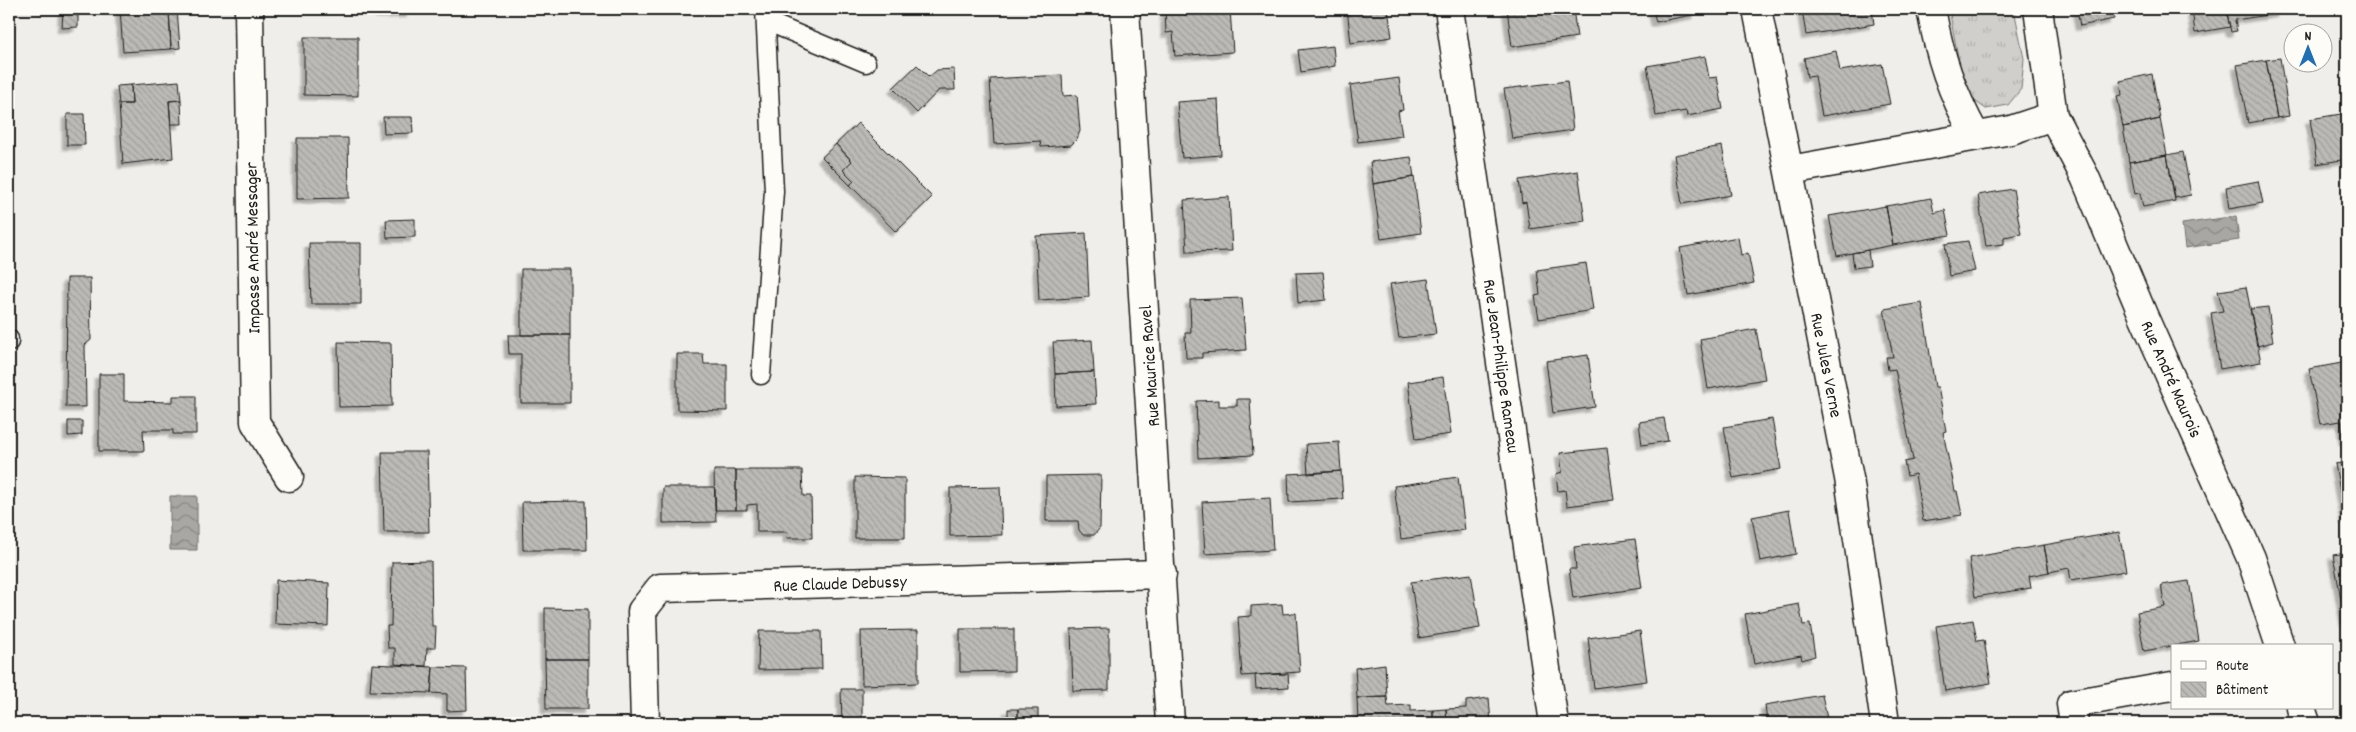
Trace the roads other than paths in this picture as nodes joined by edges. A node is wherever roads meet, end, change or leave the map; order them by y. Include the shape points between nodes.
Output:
1 (249, 9) edge
2 (1125, 9) edge
3 (1449, 9) edge
4 (1757, 9) edge
5 (1930, 9) edge
6 (2038, 9) edge
7 (765, 15) edge
8 (866, 63) dead end
9 (2053, 116) junction
10 (1975, 135) junction
11 (1790, 170) junction
12 (762, 375) dead end
13 (289, 477) dead end
14 (1162, 574) junction
15 (2279, 644) edge
16 (2171, 686) edge
17 (2302, 710) edge
18 (646, 723) edge
19 (1170, 723) edge
20 (1554, 723) edge
21 (1885, 723) edge
22 (2074, 723) edge
23 (2306, 723) edge

1 - 13 street, Impasse André Messager via 255,422
2 - 14 street, Rue Maurice Ravel
3 - 20 street, Rue Jean-Philippe Rameau
4 - 11 street, Rue Jules Verne
5 - 10 street via 1939,53 1958,104
6 - 9 street, Rue André Maurois
7 - 8 lane
7 - 12 lane via 774,191
9 - 10 street via 2011,130
9 - 15 street, Rue André Maurois via 2085,177 2251,558
10 - 11 street
11 - 21 street, Rue Jules Verne via 1849,478
14 - 18 street, Rue Claude Debussy via 660,588 642,611
14 - 19 street, Rue Maurice Ravel
16 - 22 street via 2071,704
17 - 23 street

